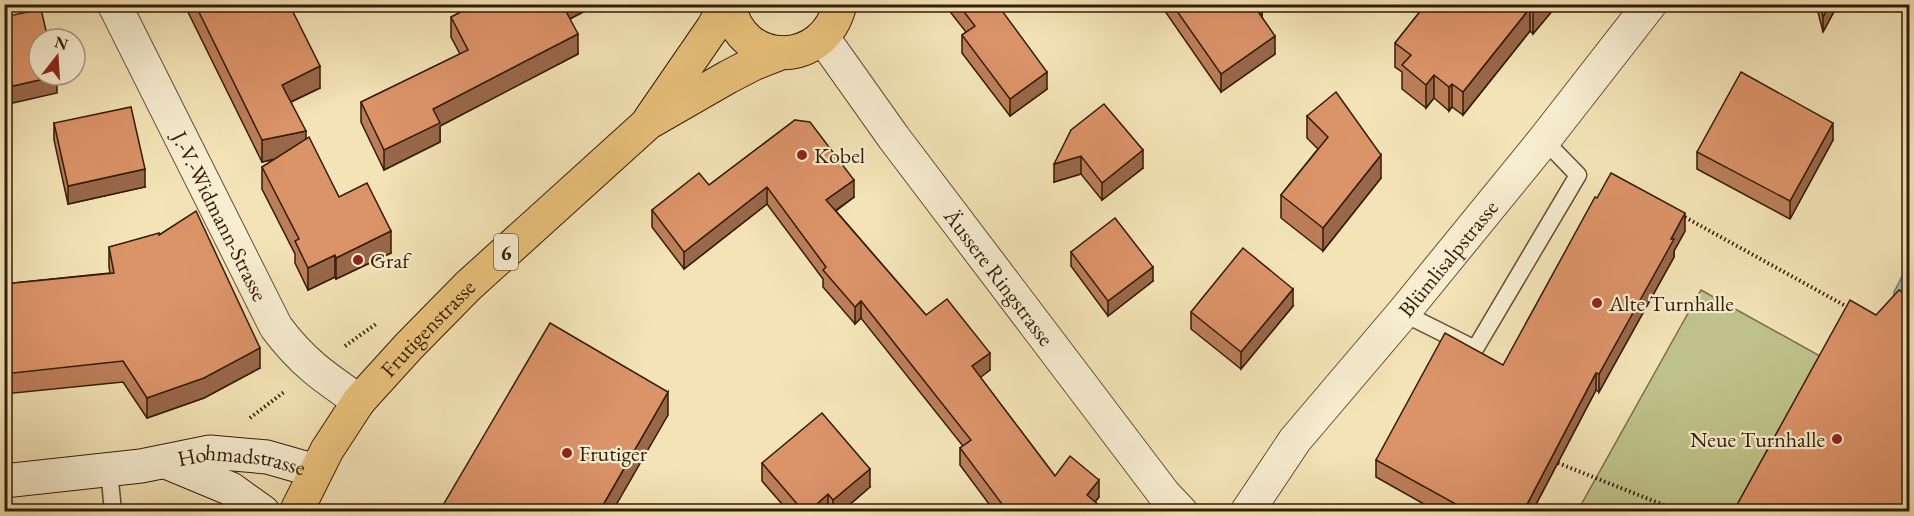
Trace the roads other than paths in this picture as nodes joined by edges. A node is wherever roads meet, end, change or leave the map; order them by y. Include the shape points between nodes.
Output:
1 (114, 4) edge
2 (727, 4) edge
3 (840, 4) edge
4 (1650, 4) edge
5 (823, 38) junction
6 (781, 53) junction
7 (648, 123) junction
8 (1544, 140) junction
9 (1403, 313) junction
10 (359, 401) junction
11 (166, 462) junction
12 (109, 469) junction
13 (316, 471) junction
14 (4, 481) edge
15 (113, 512) edge
16 (263, 512) edge
17 (296, 512) edge
18 (1181, 512) edge
19 (1247, 512) edge

1 - 10 street, J.-V.-Widmann-Strasse via 276,327 313,368
2 - 6 main road via 744,36 755,45
2 - 7 main road, Frutigenstrasse / 6
3 - 5 main road
4 - 8 street, Blümlisalpstrasse
5 - 6 main road, Frutigenstrasse via 804,50
5 - 18 street, Äussere Ringstrasse via 894,138
6 - 7 main road, Frutigenstrasse / 6 via 728,77
7 - 10 main road, Frutigenstrasse / 6 via 468,286
8 - 9 street, Blümlisalpstrasse
8 - 9 lane via 1578,175 1475,349
9 - 19 street, Blümlisalpstrasse via 1295,440
10 - 13 main road, Frutigenstrasse / 6
11 - 12 street, Hohmadstrasse
11 - 13 street, Hohmadstrasse via 210,452 267,458
11 - 16 street, Hohmadstrasse via 231,489
12 - 14 street, Hohmadstrasse
12 - 15 lane
13 - 17 main road, Frutigenstrasse / 6

